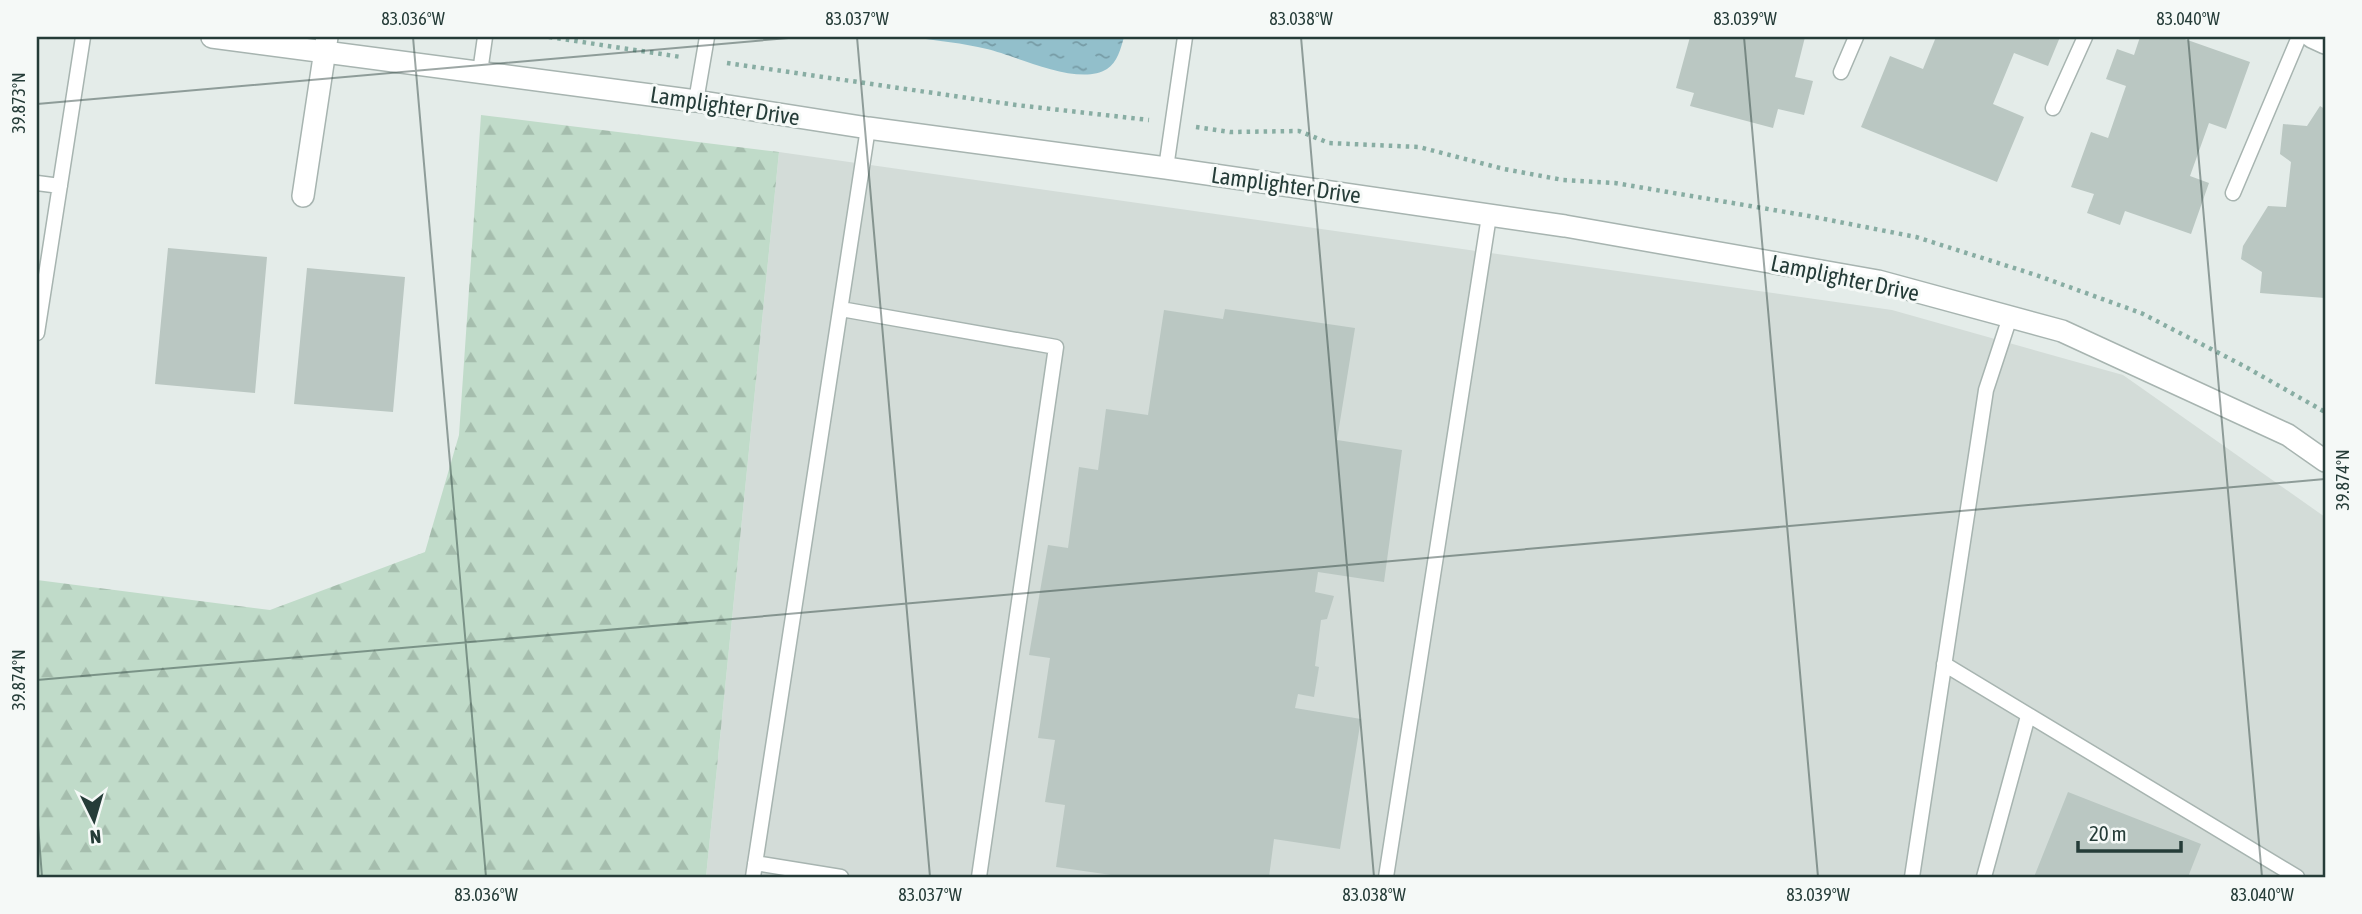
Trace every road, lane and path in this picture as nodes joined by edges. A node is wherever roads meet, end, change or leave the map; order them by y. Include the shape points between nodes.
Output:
1 (83, 37) edge
2 (212, 37) edge
3 (485, 37) edge
4 (549, 37) edge
5 (707, 37) edge
6 (1185, 37) edge
7 (1856, 37) edge
8 (2085, 37) edge
9 (2298, 37) edge
10 (2312, 37) edge
11 (2325, 43) edge
12 (326, 45) edge
13 (703, 60) junction
14 (480, 72) junction
15 (1841, 72) dead end
16 (696, 101) junction
17 (2053, 108) dead end
18 (1172, 124) junction
19 (868, 128) junction
20 (1166, 168) junction
21 (37, 183) edge
22 (60, 186) junction
23 (2233, 193) dead end
24 (303, 196) dead end
25 (1489, 216) junction
26 (841, 309) junction
27 (2010, 317) junction
28 (37, 333) edge
29 (2325, 412) edge
30 (2325, 461) edge
31 (1944, 664) junction
32 (2028, 716) junction
33 (754, 870) edge
34 (2287, 875) edge
35 (841, 877) edge
36 (979, 877) edge
37 (1386, 877) edge
38 (1912, 877) edge
39 (1984, 877) edge

1 - 22 lane
2 - 12 street, Lamplighter Drive
3 - 14 lane
4 - 13 path
5 - 13 lane
6 - 18 lane
7 - 15 lane
8 - 17 lane
9 - 23 lane
10 - 11 street
12 - 14 street, Lamplighter Drive
12 - 24 street
13 - 16 lane
13 - 18 path
14 - 16 street, Lamplighter Drive
16 - 19 street, Lamplighter Drive
18 - 20 lane
18 - 29 path via 1230,132 1300,131 1329,143 1419,147 1563,180 1628,185 1916,237 2141,313
19 - 20 street, Lamplighter Drive
19 - 26 lane
20 - 25 street, Lamplighter Drive
21 - 22 lane
22 - 28 lane
25 - 27 street, Lamplighter Drive via 1878,281
25 - 37 lane
26 - 33 lane
26 - 36 lane via 1056,347
27 - 30 street, Lamplighter Drive via 2062,331 2288,435
27 - 31 lane via 1986,390
31 - 32 lane
31 - 38 lane
32 - 34 lane
32 - 39 lane
33 - 35 lane

